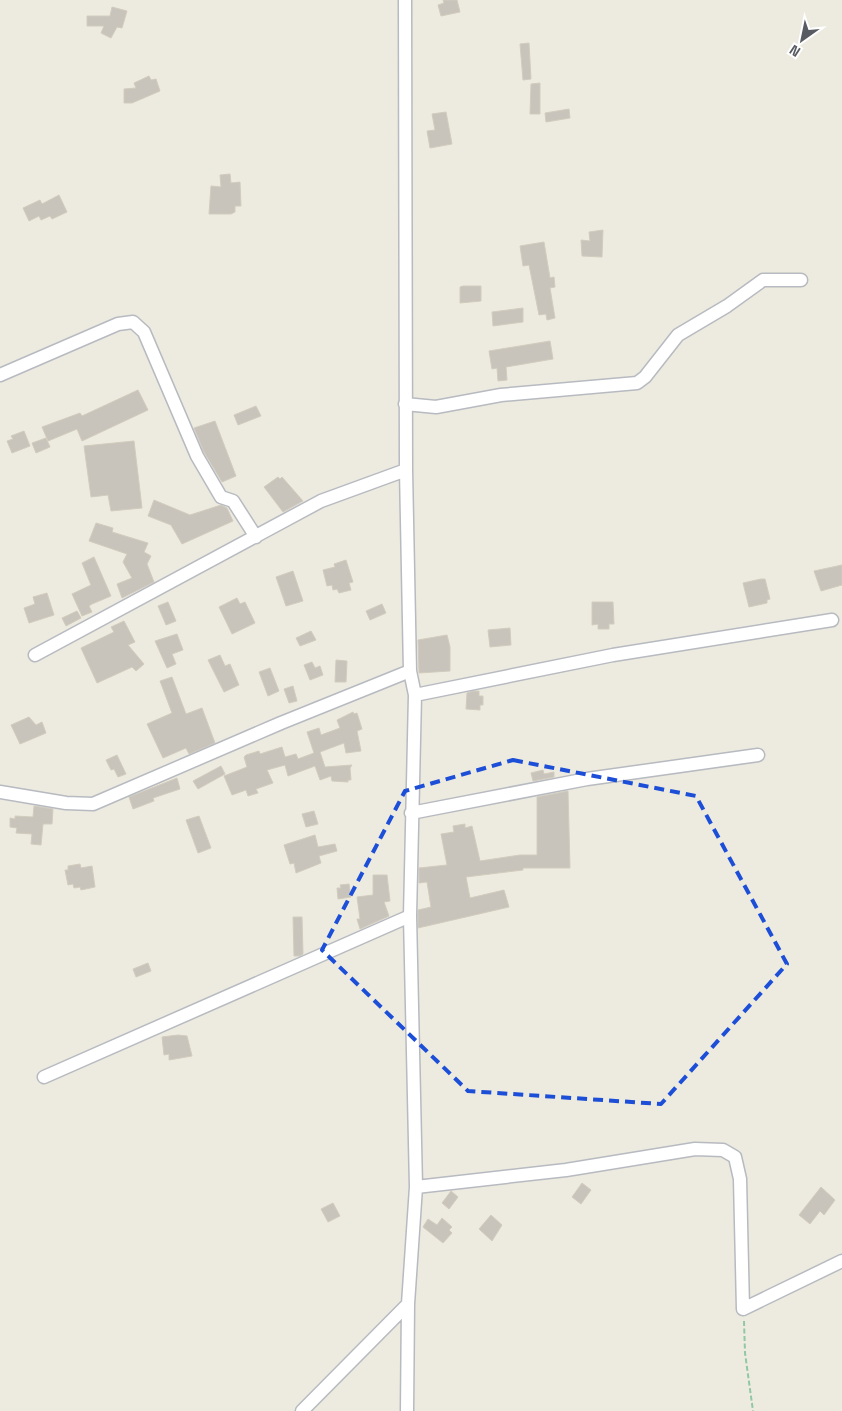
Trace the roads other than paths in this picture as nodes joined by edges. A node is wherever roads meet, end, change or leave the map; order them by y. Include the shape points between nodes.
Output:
1 (405, 0) edge
2 (801, 280) dead end
3 (0, 375) edge
4 (406, 404) junction
5 (406, 470) junction
6 (256, 537) junction
7 (832, 620) dead end
8 (36, 655) dead end
9 (410, 671) junction
10 (415, 695) junction
11 (758, 755) dead end
12 (0, 792) edge
13 (412, 813) junction
14 (410, 916) junction
15 (44, 1077) dead end
16 (416, 1187) junction
17 (842, 1261) edge
18 (408, 1304) junction
19 (302, 1411) edge
20 (407, 1411) edge

1 - 4 street
2 - 4 street via 763,280 678,335 637,384 501,395 436,407
3 - 6 street via 109,328 133,322 144,332 197,456 221,497 233,501
4 - 5 street
5 - 6 street via 321,501
5 - 9 street
6 - 8 street
7 - 10 street via 613,655
9 - 10 street
9 - 12 street via 93,804
10 - 13 street
11 - 13 street via 587,779
13 - 14 street
14 - 15 street
14 - 16 street
16 - 17 street via 566,1170 695,1149 723,1150 735,1157 740,1179 744,1309
16 - 18 street
18 - 19 street
18 - 20 street

